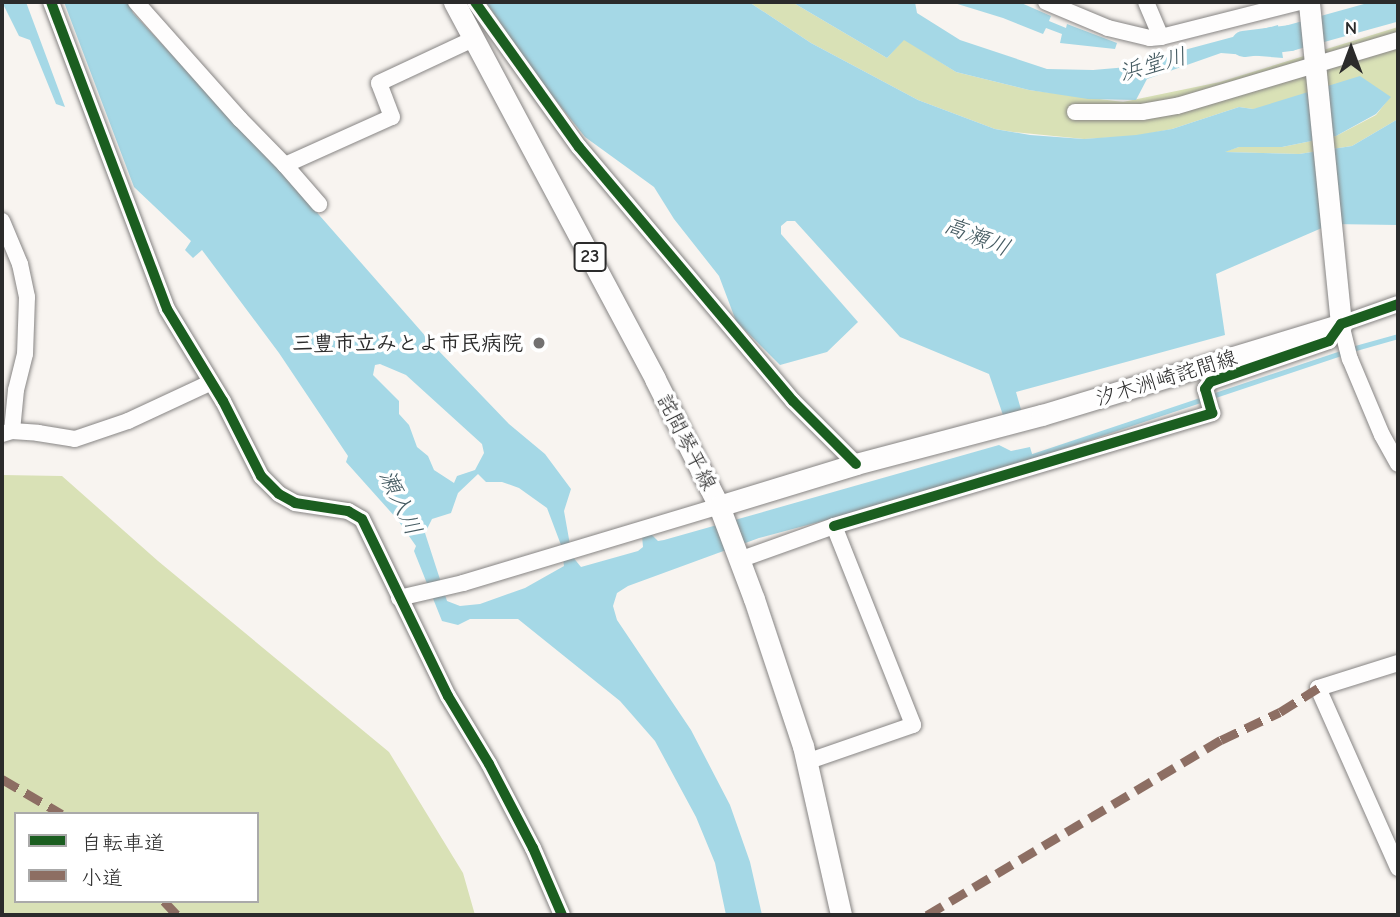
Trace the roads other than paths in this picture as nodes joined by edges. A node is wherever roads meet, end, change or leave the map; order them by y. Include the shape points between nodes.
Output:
1 (51, 2) edge
2 (454, 2) edge
3 (475, 2) edge
4 (1045, 2) edge
5 (1146, 2) edge
6 (1299, 2) edge
7 (1309, 2) edge
8 (140, 3) edge
9 (1161, 37) junction
10 (473, 39) junction
11 (1398, 40) edge
12 (1315, 63) junction
13 (1075, 111) dead end
14 (285, 165) junction
15 (319, 204) dead end
16 (2, 221) edge
17 (1398, 304) edge
18 (1342, 328) junction
19 (210, 383) junction
20 (7, 433) edge
21 (856, 464) junction
22 (1398, 464) edge
23 (720, 510) junction
24 (834, 526) junction
25 (737, 555) junction
26 (399, 598) junction
27 (1398, 663) edge
28 (806, 762) junction
29 (1398, 868) edge
30 (562, 915) edge
31 (841, 915) edge

1 - 19 street via 167,309
2 - 10 main road, 詫間琴平線 / 23
3 - 21 street via 579,147 793,401
4 - 9 street via 1108,28
5 - 9 street
6 - 9 street
7 - 12 main road
8 - 14 street
10 - 14 street via 379,83 392,117
10 - 23 main road, 詫間琴平線 / 23
11 - 12 street
12 - 13 street via 1177,106 1122,113
12 - 18 main road
14 - 15 street
16 - 20 street via 20,264 27,298 25,354
17 - 18 street
18 - 21 main road, 汐木洲崎詫間線
18 - 22 street via 1350,359
18 - 24 street via 1329,341 1210,382 1205,389 1212,413
19 - 20 street via 128,421 75,439
19 - 26 street via 261,477 279,494 295,503 348,511 362,519
21 - 23 main road, 汐木洲崎詫間線
23 - 25 main road, 詫間琴平線 / 23
23 - 26 street
24 - 25 street
24 - 28 street via 913,725
25 - 28 main road, 詫間琴平線 / 23
26 - 30 street via 447,696 533,848
27 - 29 street via 1318,688
28 - 31 main road, 詫間琴平線 / 23

